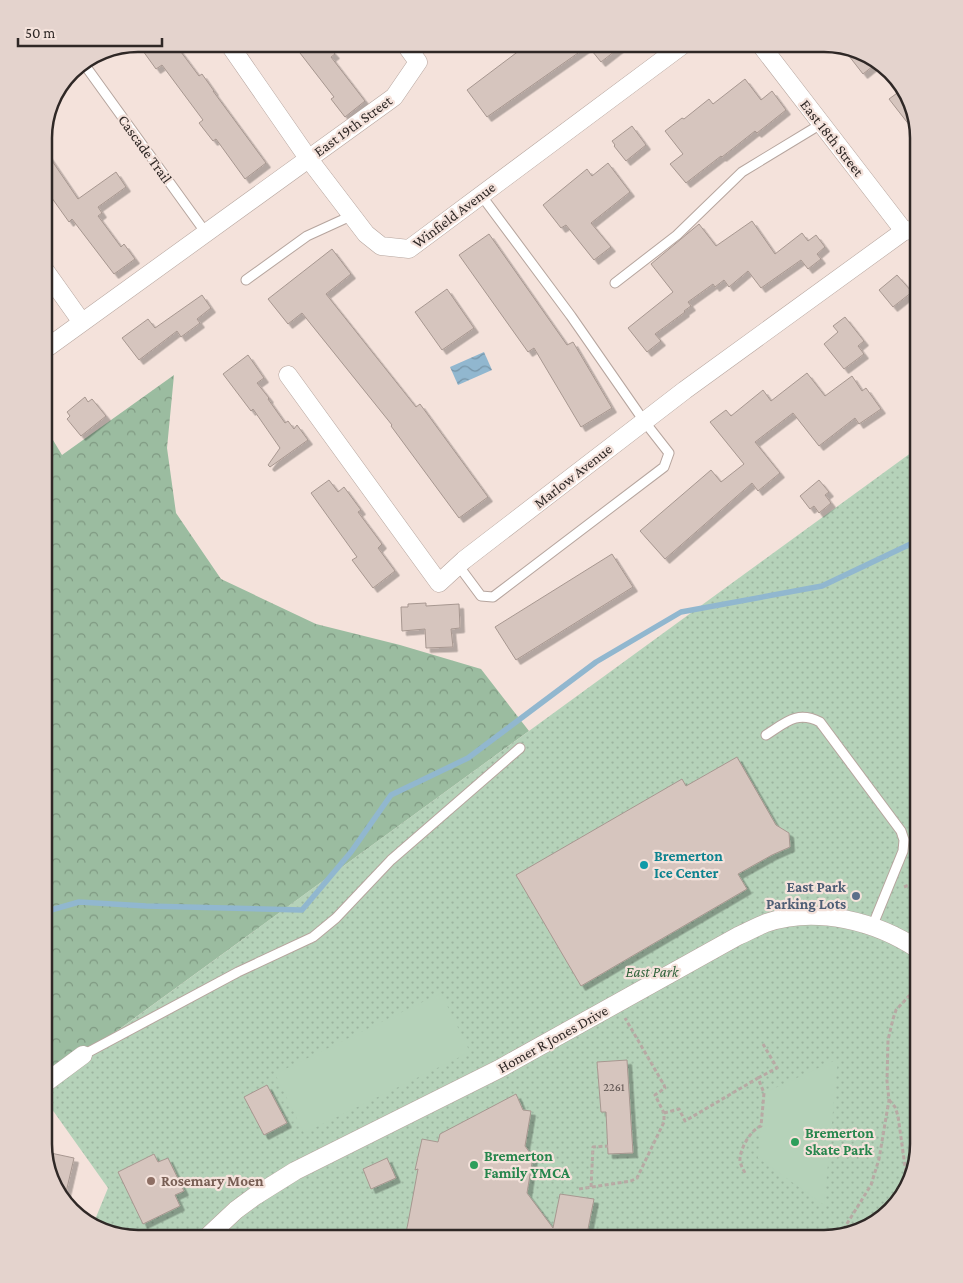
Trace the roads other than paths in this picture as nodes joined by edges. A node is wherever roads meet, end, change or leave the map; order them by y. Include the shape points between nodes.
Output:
1 (235, 52) edge
2 (411, 52) edge
3 (672, 53) edge
4 (767, 53) edge
5 (88, 70) edge
6 (821, 124) junction
7 (308, 158) junction
8 (481, 195) junction
9 (353, 216) junction
10 (910, 228) edge
11 (910, 231) edge
12 (206, 233) junction
13 (246, 280) dead end
14 (53, 281) edge
15 (615, 283) dead end
16 (78, 316) junction
17 (53, 341) edge
18 (288, 375) dead end
19 (644, 421) junction
20 (458, 565) junction
21 (766, 735) dead end
22 (520, 748) dead end
23 (872, 927) junction
24 (910, 944) edge
25 (83, 1055) joint
26 (52, 1078) edge
27 (215, 1230) edge

1 - 7 street, Winfield Avenue
2 - 7 street, East 19th Street via 418,62 394,97
3 - 8 street, Winfield Avenue
4 - 6 street, East 18th Street
5 - 12 lane, Cascade Trail
6 - 10 street, East 18th Street
6 - 15 lane via 742,172 677,235
7 - 9 street, Winfield Avenue
7 - 12 street
8 - 9 street, Winfield Avenue via 409,249 381,246 366,234
8 - 19 lane
9 - 13 lane via 308,236
11 - 19 street, Marlow Avenue
12 - 16 street
14 - 16 street
16 - 17 street
18 - 20 street, Marlow Avenue via 439,582
19 - 20 street, Marlow Avenue
19 - 20 lane via 669,453 664,467 493,597 481,596
21 - 23 lane via 798,718 809,717 820,722 901,831 903,851
22 - 25 lane via 391,860 336,918 313,937 238,972
23 - 24 street, Homer R Jones Drive
23 - 27 street, Homer R Jones Drive via 850,920 808,916 786,918 738,936 499,1069 295,1171 255,1196
25 - 26 street

